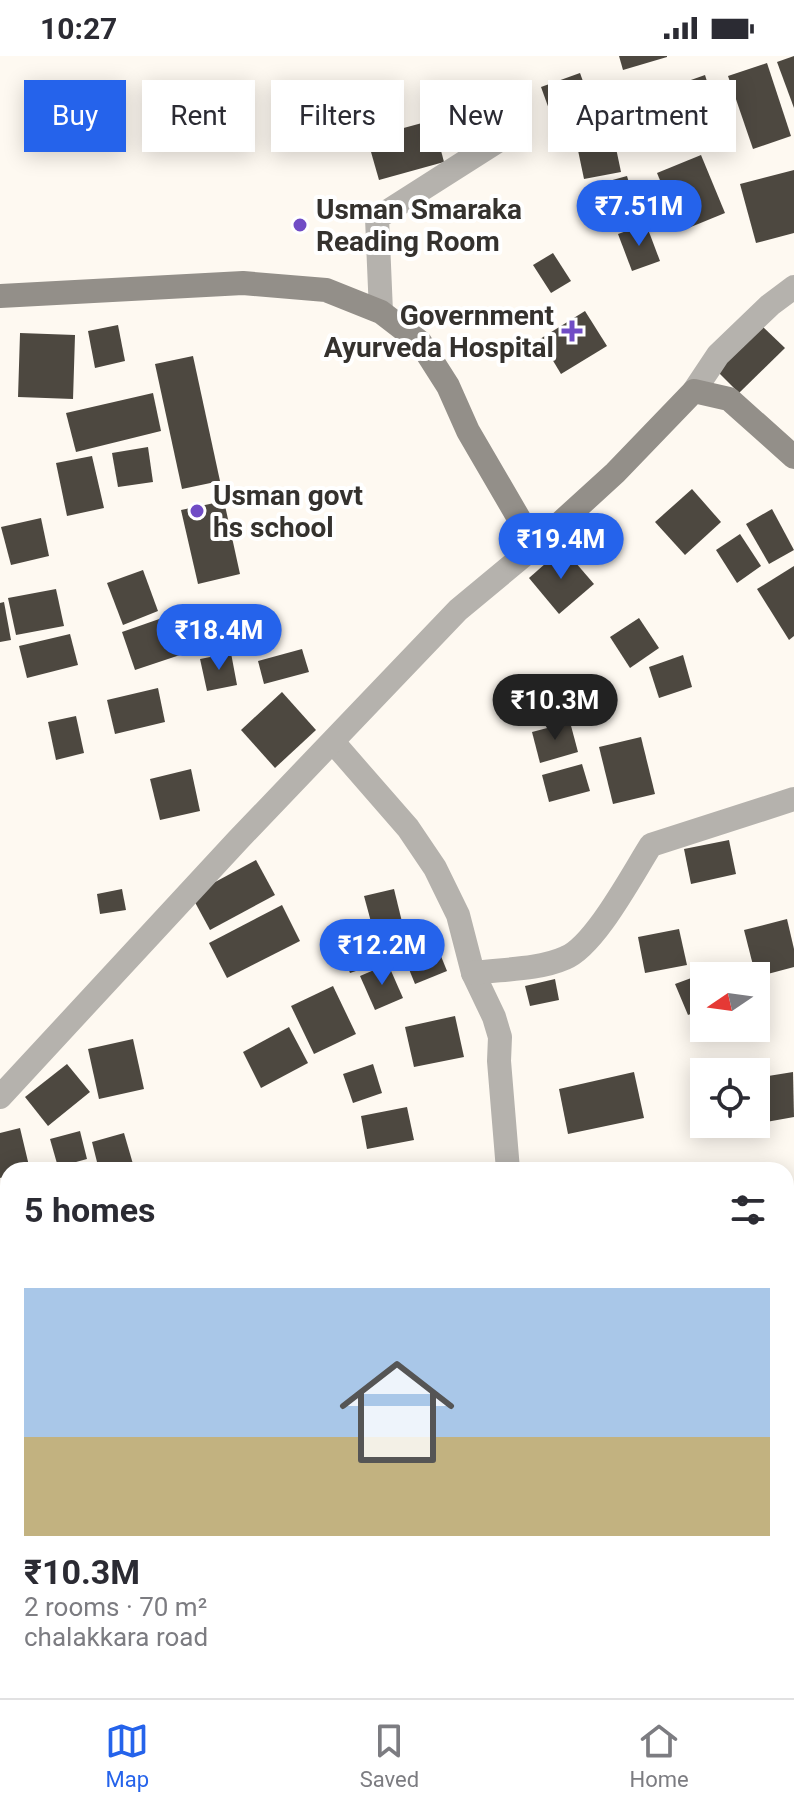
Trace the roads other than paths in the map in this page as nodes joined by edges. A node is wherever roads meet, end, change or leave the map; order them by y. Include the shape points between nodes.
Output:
1 (480, 152) edge
2 (794, 287) edge
3 (0, 296) edge
4 (381, 312) junction
5 (694, 391) junction
6 (794, 457) edge
7 (535, 546) junction
8 (333, 742) junction
9 (794, 799) edge
10 (473, 973) junction
11 (0, 1097) edge
12 (507, 1162) edge

1 - 4 street via 377,218
2 - 5 street via 718,355
3 - 4 main road via 243,283 326,290
4 - 7 main road via 420,342
5 - 6 main road via 729,399
5 - 7 main road
7 - 8 street via 458,610
8 - 10 street via 408,828 435,868 458,915
8 - 11 street
9 - 10 street via 651,845 606,916 568,957
10 - 12 street via 500,1037

